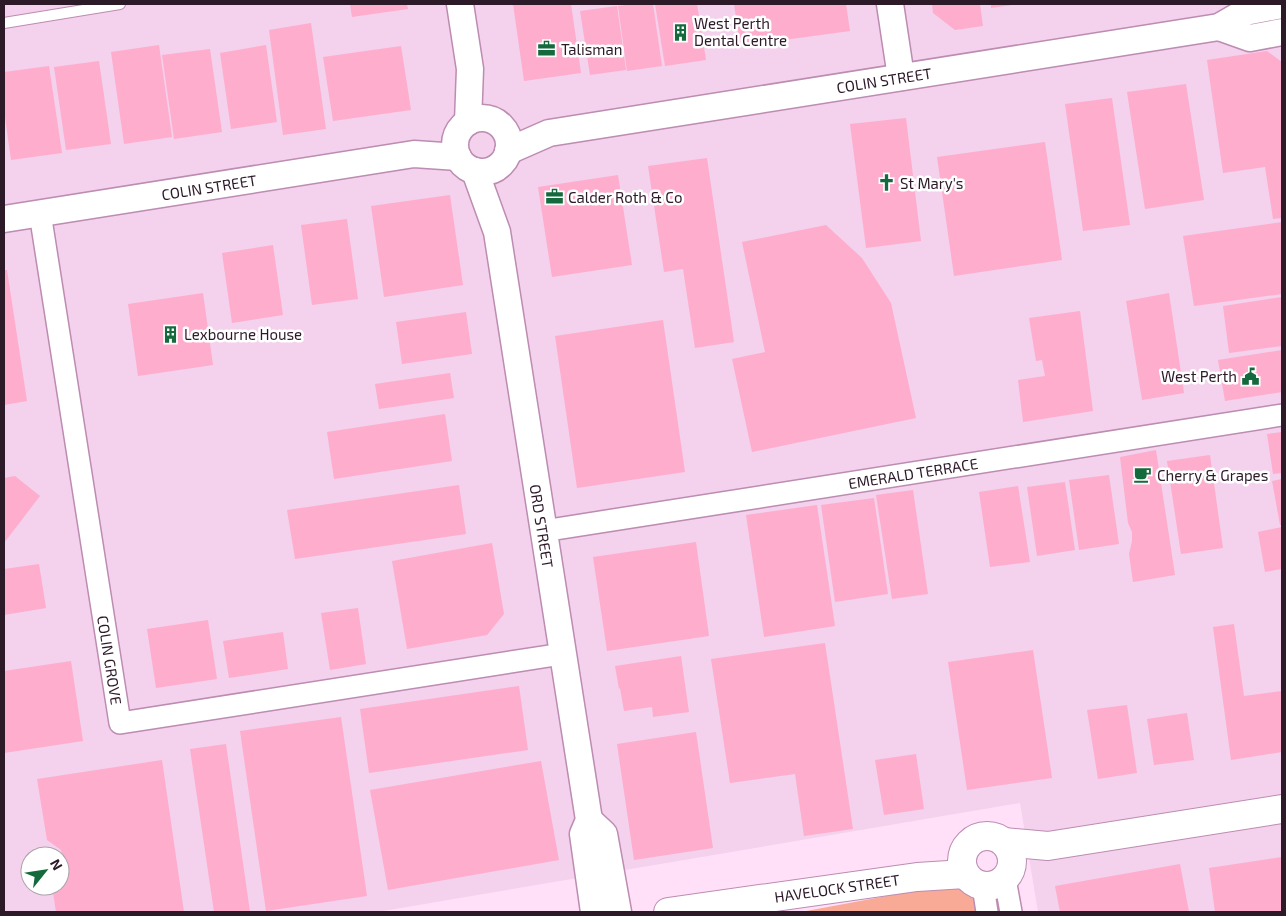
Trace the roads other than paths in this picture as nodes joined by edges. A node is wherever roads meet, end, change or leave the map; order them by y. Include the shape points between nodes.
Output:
1 (120, 4) edge
2 (460, 4) edge
3 (890, 4) edge
4 (1282, 5) edge
5 (4, 23) edge
6 (1219, 27) junction
7 (1282, 32) edge
8 (470, 69) junction
9 (901, 77) junction
10 (497, 123) junction
11 (464, 125) junction
12 (549, 133) junction
13 (414, 154) junction
14 (506, 156) junction
15 (466, 164) junction
16 (40, 213) junction
17 (4, 219) edge
18 (497, 232) junction
19 (1282, 415) edge
20 (543, 530) junction
21 (562, 654) junction
22 (1282, 809) edge
23 (589, 820) junction
24 (989, 872) edge
25 (594, 912) edge
26 (618, 912) edge
27 (668, 912) edge
28 (1011, 912) edge

1 - 5 lane
2 - 8 street
3 - 9 street
4 - 6 street, COLIN STREET via 1245,12
6 - 7 street, COLIN STREET via 1250,38
6 - 9 street, COLIN STREET
8 - 10 street
8 - 11 street
9 - 12 street, COLIN STREET
10 - 11 street via 485,118
10 - 12 street, COLIN STREET
10 - 14 street via 506,133
11 - 13 street, COLIN STREET
11 - 15 street via 455,142 456,150
12 - 14 street, COLIN STREET
13 - 15 street, COLIN STREET
13 - 16 street, COLIN STREET
14 - 15 street via 498,166 483,172
14 - 18 street, ORD STREET
15 - 18 street, ORD STREET
16 - 17 street, COLIN STREET
16 - 21 street, COLIN GROVE via 120,722
18 - 20 street, ORD STREET
19 - 20 street, EMERALD TERRACE
20 - 21 street, ORD STREET
21 - 23 street, ORD STREET
22 - 24 main road via 1048,846
23 - 25 street, ORD STREET via 583,834
23 - 26 street via 604,834
24 - 27 main road, HAVELOCK STREET via 917,877
24 - 28 street

